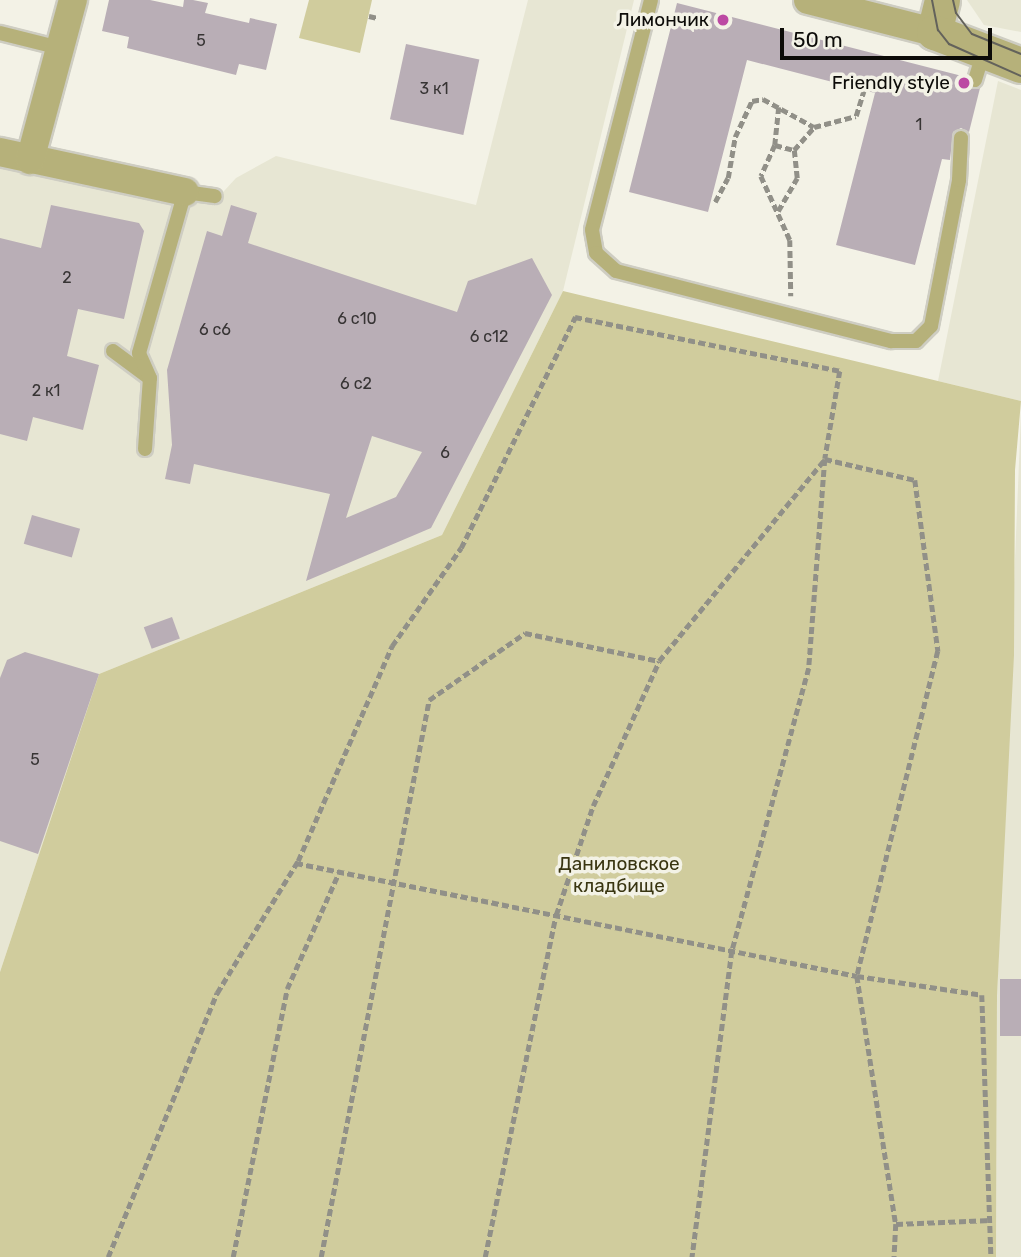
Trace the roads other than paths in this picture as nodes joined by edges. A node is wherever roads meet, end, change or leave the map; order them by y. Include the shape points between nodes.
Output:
1 (74, 0) edge
2 (651, 0) edge
3 (808, 0) edge
4 (938, 16) edge
5 (0, 33) edge
6 (61, 48) junction
7 (1021, 65) edge
8 (961, 138) dead end
9 (0, 152) edge
10 (30, 160) junction
11 (0, 167) edge
12 (185, 192) junction
13 (215, 196) dead end
14 (113, 351) dead end
15 (149, 378) junction
16 (145, 449) dead end

1 - 6 street
2 - 8 lane via 593,224 596,253 616,271 901,344 926,333 959,180
3 - 4 street
4 - 7 street via 979,65
5 - 6 lane
6 - 10 street
9 - 10 street
10 - 11 lane
10 - 12 street
12 - 13 lane
12 - 15 lane via 139,353
14 - 15 lane
15 - 16 lane

